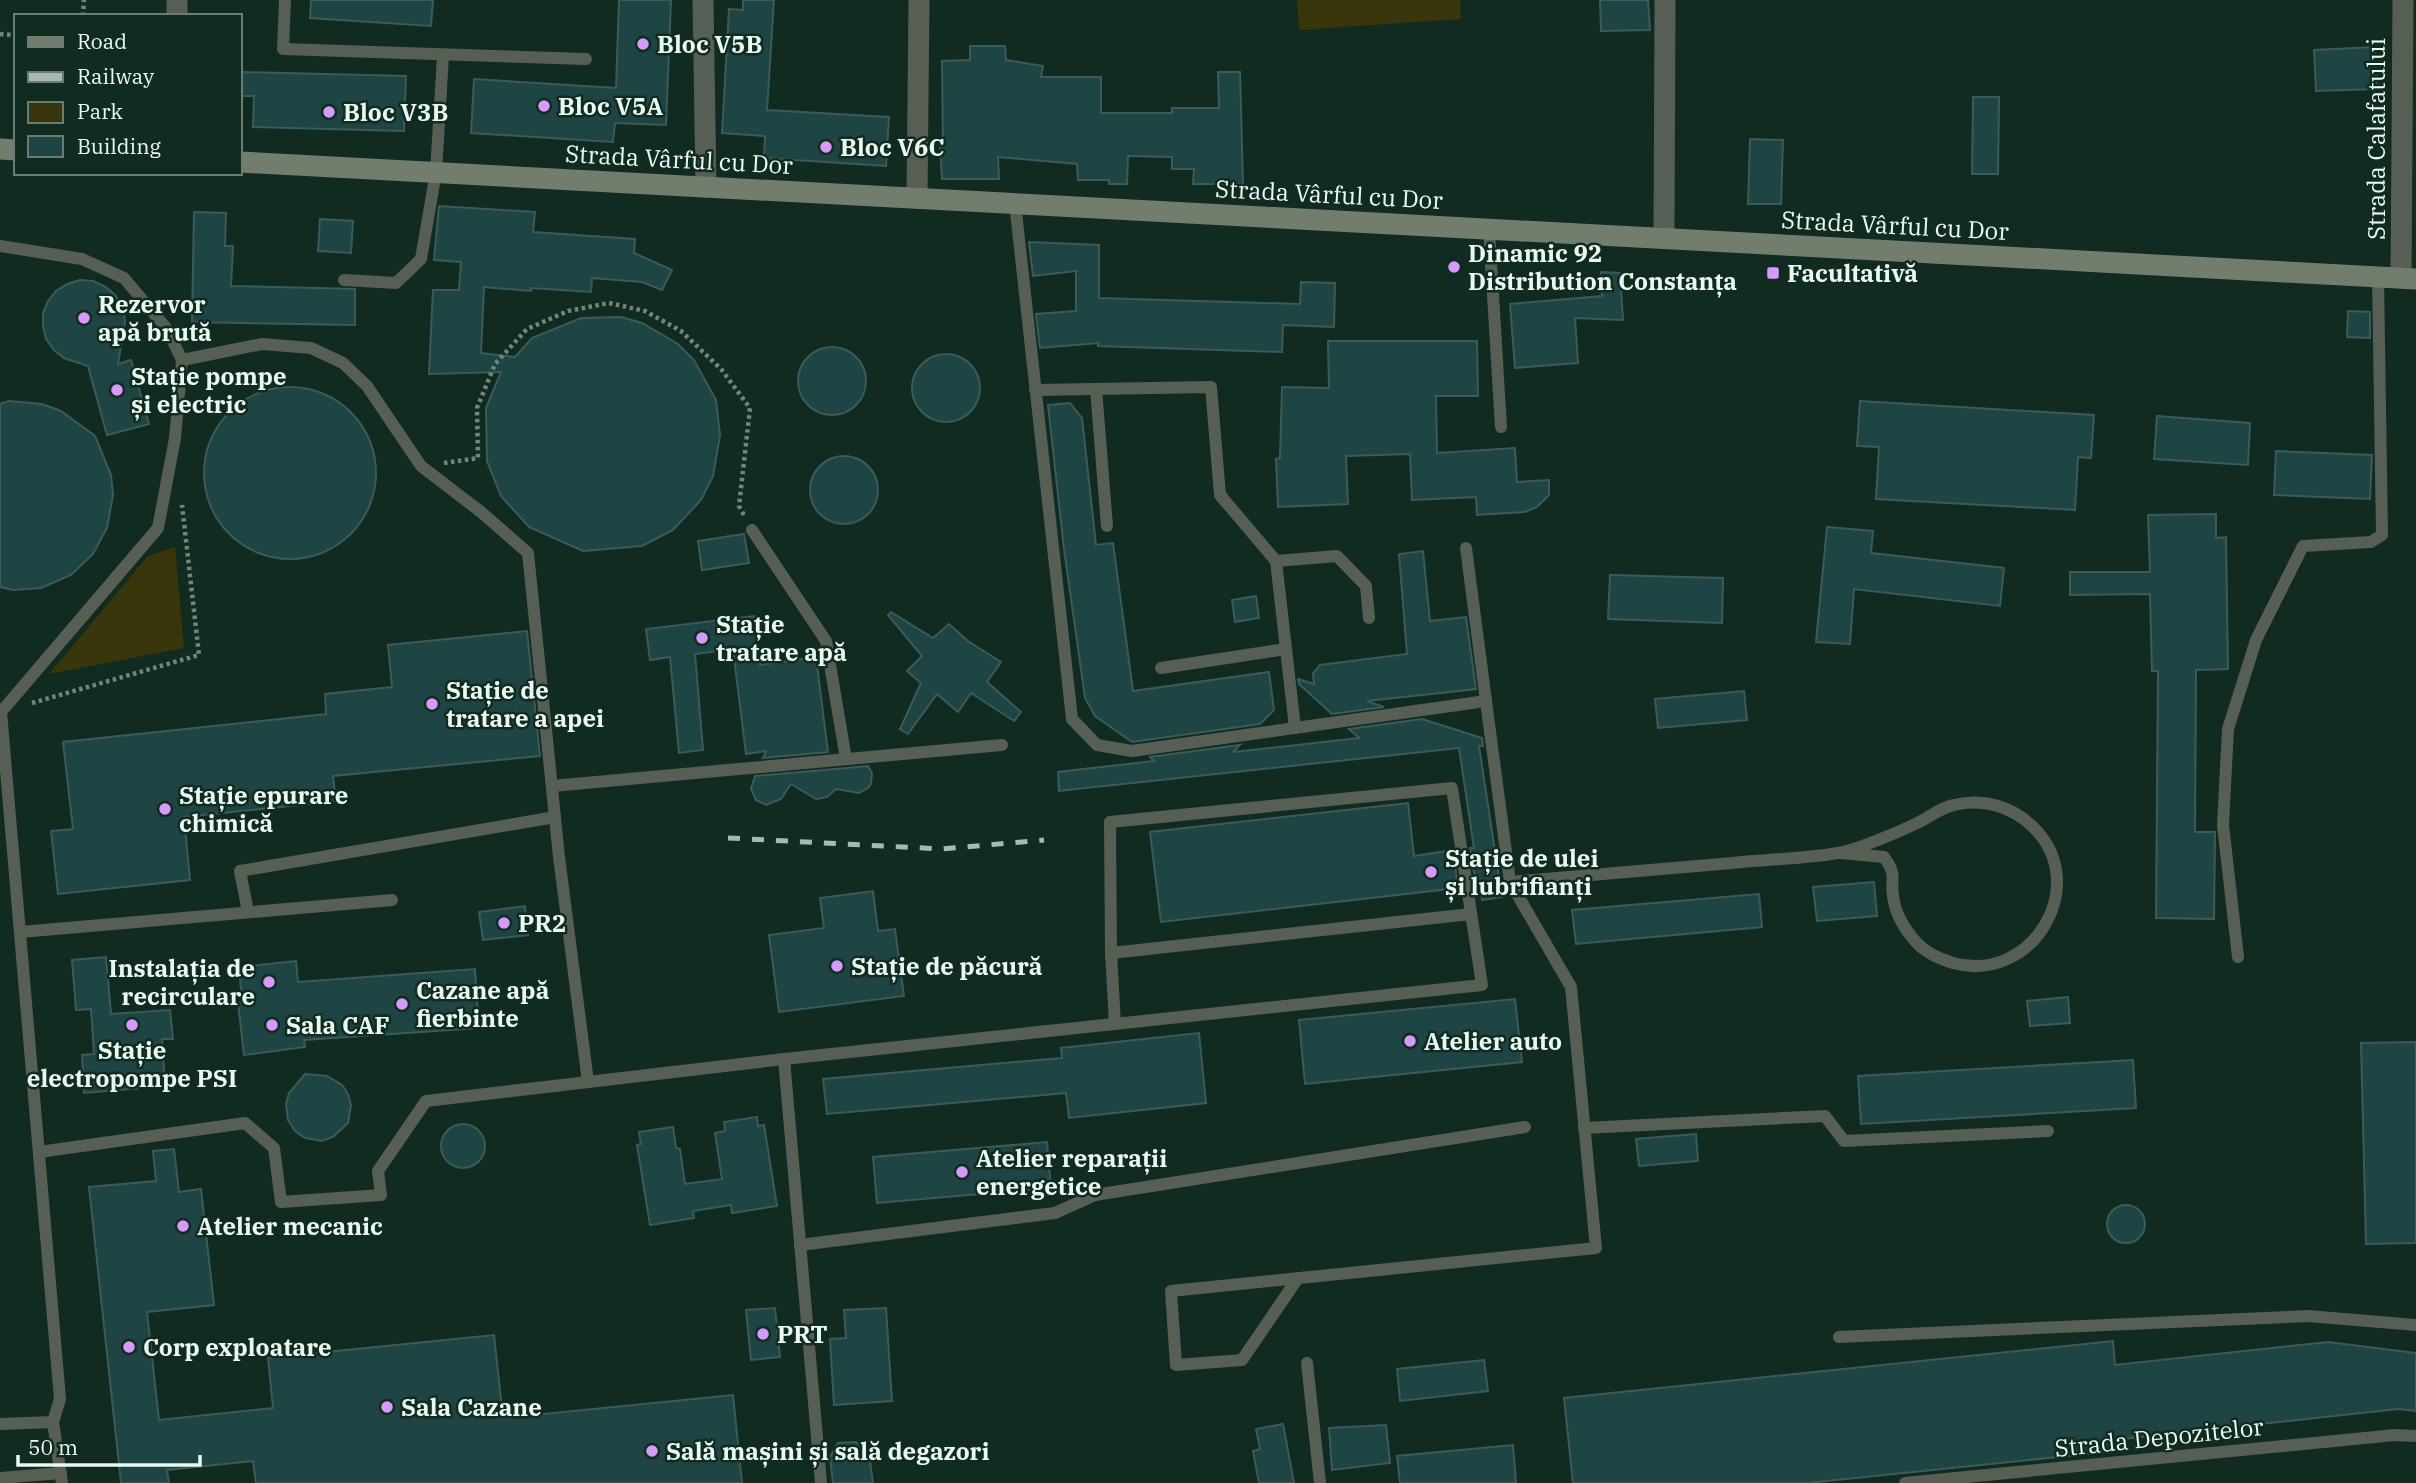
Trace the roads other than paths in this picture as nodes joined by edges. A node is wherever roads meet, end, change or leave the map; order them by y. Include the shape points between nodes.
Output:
1 (285, 0) edge
2 (703, 0) edge
3 (919, 0) edge
4 (1665, 0) edge
5 (2403, 0) edge
6 (443, 56) junction
7 (586, 60) dead end
8 (242, 162) edge
9 (436, 172) junction
10 (706, 187) junction
11 (917, 198) junction
12 (1015, 203) junction
13 (1489, 229) junction
14 (1664, 238) junction
15 (0, 246) edge
16 (2378, 277) junction
17 (2409, 278) edge
18 (344, 281) dead end
19 (182, 360) junction
20 (1096, 389) junction
21 (1035, 390) junction
22 (1501, 427) dead end
23 (1107, 526) dead end
24 (752, 530) road end
25 (1466, 548) dead end
26 (1276, 561) junction
27 (1369, 618) dead end
28 (1286, 649) junction
29 (1161, 668) dead end
30 (1486, 701) junction
31 (1, 712) edge
32 (1295, 728) junction
33 (1002, 745) dead end
34 (846, 759) junction
35 (552, 786) junction
36 (555, 817) junction
37 (1840, 853) junction
38 (1510, 882) junction
39 (392, 900) dead end
40 (248, 912) junction
41 (1471, 914) junction
42 (20, 932) junction
43 (1111, 953) junction
44 (2238, 957) dead end
45 (1115, 1024) junction
46 (784, 1059) junction
47 (588, 1082) junction
48 (1525, 1126) dead end
49 (1584, 1128) junction
50 (2048, 1131) dead end
51 (38, 1152) junction
52 (800, 1245) junction
53 (1298, 1278) junction
54 (2416, 1325) edge
55 (1839, 1337) dead end
56 (1307, 1363) dead end
57 (53, 1422) junction
58 (0, 1424) edge
59 (2416, 1436) edge
60 (0, 1478) edge
61 (62, 1478) edge
62 (821, 1483) edge
63 (1320, 1483) edge
64 (1905, 1483) edge

1 - 6 lane via 283,49
2 - 10 street
3 - 11 street
4 - 14 street
5 - 17 street, Strada Calafatului
6 - 7 lane
6 - 9 lane
8 - 9 street, Strada Vârful cu Dor
9 - 10 street, Strada Vârful cu Dor
9 - 18 lane via 421,259 396,283
10 - 11 street, Strada Vârful cu Dor
11 - 12 street, Strada Vârful cu Dor
12 - 13 street, Strada Vârful cu Dor
12 - 21 lane
13 - 14 street, Strada Vârful cu Dor
13 - 22 lane
14 - 16 street, Strada Vârful cu Dor
15 - 19 lane via 82,259 124,278 167,328
16 - 17 street, Strada Vârful cu Dor
16 - 44 lane via 2382,535 2371,542 2303,546 2256,640 2228,729 2223,825
19 - 31 lane via 175,438 158,528
19 - 35 lane via 262,344 310,348 343,363 367,386 421,466 528,553
20 - 21 lane
20 - 23 lane
20 - 26 lane via 1211,387 1220,495
21 - 32 lane via 1072,719 1097,745 1132,751
24 - 34 lane via 826,640
25 - 30 lane
26 - 27 lane via 1337,556 1366,586
26 - 28 lane
28 - 29 lane
28 - 32 lane
30 - 32 lane
30 - 38 lane
31 - 42 lane
33 - 34 lane
34 - 35 lane
35 - 36 lane
36 - 40 lane via 240,871
36 - 47 lane
37 - 37 lane via 1884,856 1893,870 1893,897 1901,922 1918,944 1940,959 1966,967 1993,965 2018,955 2039,937 2052,913 2057,886 2053,859 2040,834 2021,815 1995,804 1968,801 1942,808 1919,823
37 - 38 lane
38 - 49 lane via 1571,987
39 - 40 lane
40 - 42 lane
41 - 43 lane
41 - 43 lane via 1452,788 1110,822
41 - 45 lane via 1482,985
42 - 51 lane
43 - 45 lane
45 - 46 lane
46 - 47 lane
46 - 52 lane
47 - 51 lane via 426,1101 377,1171 381,1195 281,1202 274,1149 245,1123
48 - 52 lane via 1095,1195 1055,1213
49 - 50 lane via 1825,1116 1844,1141
49 - 53 lane via 1596,1248
51 - 57 lane via 60,1399
52 - 62 lane
53 - 53 lane via 1242,1360 1176,1365 1171,1291
54 - 55 lane via 2308,1317
56 - 63 lane
57 - 58 lane
57 - 61 lane
59 - 64 lane, Strada Depozitelor
60 - 61 lane

